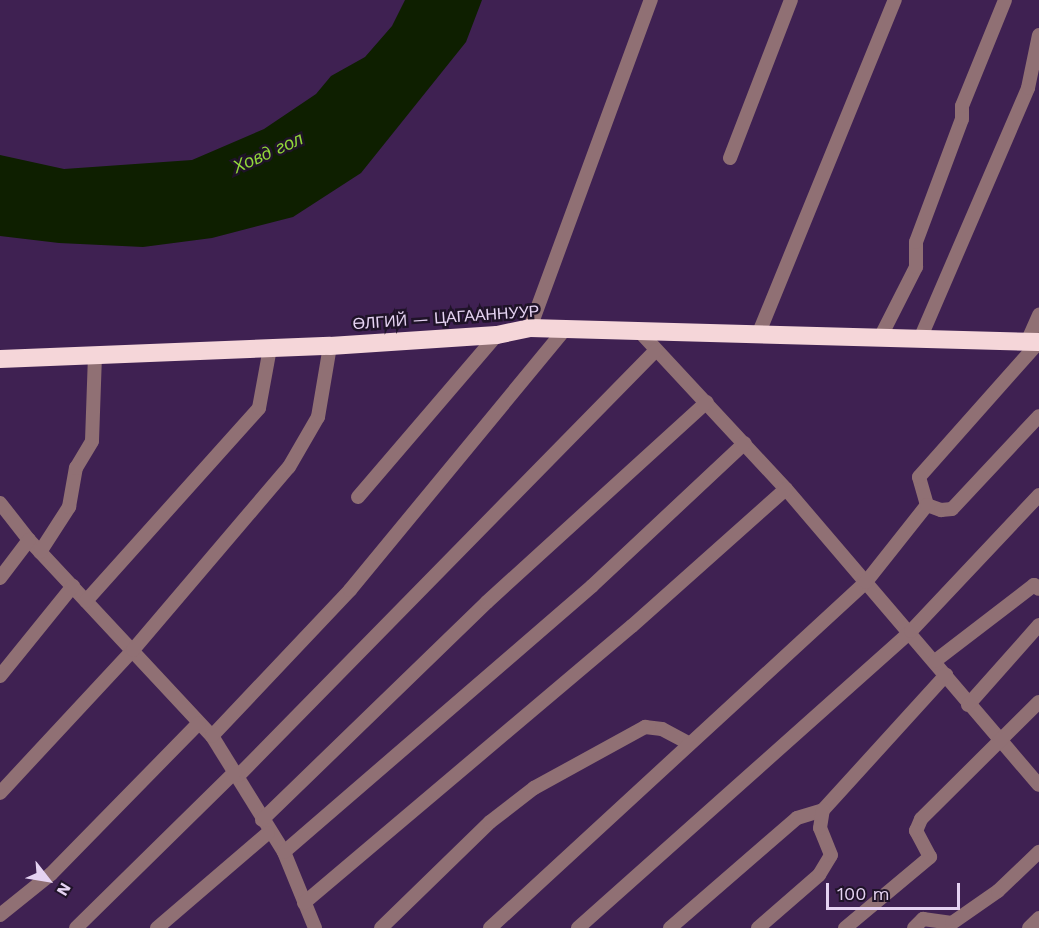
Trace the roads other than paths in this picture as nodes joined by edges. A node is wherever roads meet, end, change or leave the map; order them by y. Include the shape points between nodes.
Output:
1 (651, 0) edge
2 (791, 0) edge
3 (895, 0) edge
4 (1005, 0) edge
5 (1039, 35) edge
6 (730, 158) dead end
7 (1039, 315) edge
8 (530, 328) junction
9 (564, 330) junction
10 (640, 332) junction
11 (497, 334) junction
12 (759, 335) junction
13 (880, 338) junction
14 (920, 339) junction
15 (1035, 342) edge
16 (330, 346) junction
17 (270, 348) junction
18 (656, 350) junction
19 (95, 354) junction
20 (0, 359) edge
21 (706, 402) junction
22 (1039, 416) edge
23 (745, 443) junction
24 (786, 489) junction
25 (1039, 495) edge
26 (358, 497) dead end
27 (0, 503) edge
28 (927, 505) junction
29 (29, 540) junction
30 (40, 552) junction
31 (0, 578) edge
32 (866, 582) junction
33 (73, 586) junction
34 (1039, 589) edge
35 (86, 601) junction
36 (1039, 625) edge
37 (911, 631) junction
38 (133, 650) junction
39 (935, 661) junction
40 (946, 675) junction
41 (0, 676) edge
42 (1039, 702) edge
43 (968, 705) junction
44 (199, 723) junction
45 (212, 736) junction
46 (999, 741) junction
47 (687, 743) junction
48 (237, 773) junction
49 (1038, 781) edge
50 (0, 793) edge
51 (823, 810) junction
52 (265, 826) junction
53 (284, 852) junction
54 (1039, 852) edge
55 (304, 903) junction
56 (0, 915) edge
57 (1039, 918) edge
58 (311, 926) edge
59 (76, 928) edge
60 (157, 928) edge
61 (381, 928) edge
62 (490, 928) edge
63 (578, 928) edge
64 (670, 928) edge
65 (758, 928) edge
66 (845, 928) edge
67 (914, 928) edge
68 (1029, 928) edge

1 - 8 street
2 - 6 street
3 - 12 street
4 - 13 street via 962,106 962,119 916,243 916,267
5 - 14 street via 1028,88
7 - 15 street
8 - 9 highway, ӨЛГИЙ — ЦАГААННУУР
8 - 11 highway, ӨЛГИЙ — ЦАГААННУУР
9 - 10 highway, ӨЛГИЙ — ЦАГААННУУР
9 - 45 street via 350,590
10 - 12 highway, ӨЛГИЙ — ЦАГААННУУР
10 - 18 street
11 - 16 highway, ӨЛГИЙ — ЦАГААННУУР
11 - 26 street
12 - 13 highway, ӨЛГИЙ — ЦАГААННУУР
13 - 14 highway, ӨЛГИЙ — ЦАГААННУУР
14 - 15 highway, ӨЛГИЙ — ЦАГААННУУР
15 - 28 street via 919,477
16 - 17 highway, ӨЛГИЙ — ЦАГААННУУР
16 - 38 street via 318,417 305,444
17 - 19 highway, ӨЛГИЙ — ЦАГААННУУР
17 - 35 street via 259,408
18 - 21 street
18 - 48 street
19 - 20 highway, ӨЛГИЙ — ЦАГААННУУР
19 - 30 street via 92,441 76,468 69,507
21 - 23 street
21 - 52 street via 487,602
22 - 28 street via 952,509
23 - 24 street
23 - 53 street via 592,586
24 - 32 street
24 - 55 street via 632,626
25 - 37 street
27 - 29 street
28 - 32 street
29 - 30 street
29 - 31 street
30 - 33 street
32 - 37 street
32 - 47 street
33 - 35 street
33 - 41 street
34 - 39 street via 1034,585
35 - 38 street
36 - 43 street
37 - 39 street
37 - 63 street
38 - 44 street
38 - 50 street
39 - 40 street
40 - 43 street
40 - 51 street
42 - 46 street
43 - 46 street
44 - 45 street
44 - 56 street via 51,874
45 - 48 street
46 - 49 street
46 - 66 street via 921,819 916,831 930,857
47 - 61 street via 662,729 645,727 534,788 490,822
47 - 62 street
48 - 52 street
48 - 59 street
51 - 64 street via 797,818
51 - 65 street via 820,828 831,855 819,875
52 - 53 street
52 - 60 street
53 - 55 street
54 - 67 street via 998,891 952,923 923,919
55 - 58 street
57 - 68 street

